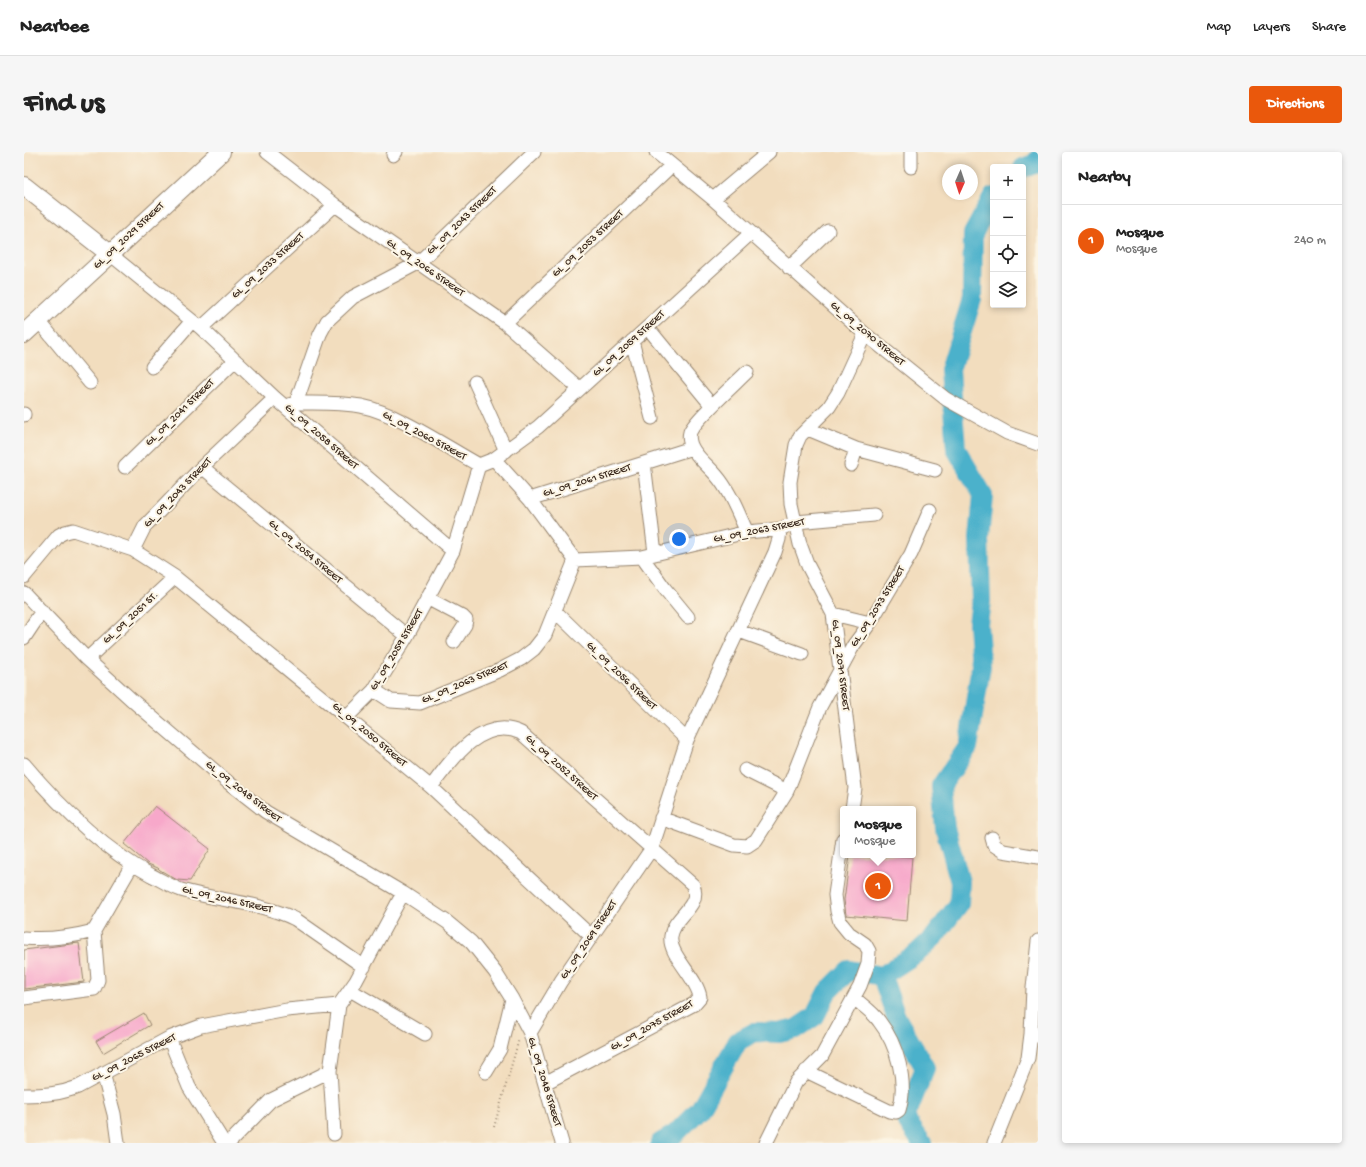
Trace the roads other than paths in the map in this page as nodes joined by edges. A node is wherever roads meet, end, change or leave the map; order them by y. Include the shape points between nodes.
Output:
1 (220, 152) edge
2 (267, 152) edge
3 (534, 152) edge
4 (656, 152) edge
5 (769, 152) edge
6 (911, 152) edge
7 (671, 166) junction
8 (911, 167) dead end
9 (24, 186) edge
10 (713, 199) junction
11 (335, 205) junction
12 (828, 231) dead end
13 (750, 233) junction
14 (110, 254) junction
15 (418, 263) junction
16 (789, 268) junction
17 (38, 320) junction
18 (505, 323) junction
19 (196, 324) junction
20 (648, 328) junction
21 (24, 334) edge
22 (865, 334) junction
23 (632, 341) junction
24 (235, 360) junction
25 (152, 367) dead end
26 (747, 372) dead end
27 (475, 382) dead end
28 (90, 383) dead end
29 (580, 388) junction
30 (275, 398) junction
31 (291, 404) junction
32 (712, 406) junction
33 (652, 418) dead end
34 (808, 428) junction
35 (1038, 444) edge
36 (692, 448) junction
37 (856, 449) junction
38 (506, 451) junction
39 (494, 459) junction
40 (644, 464) junction
41 (479, 465) junction
42 (852, 465) dead end
43 (125, 467) dead end
44 (202, 467) junction
45 (935, 470) dead end
46 (530, 499) junction
47 (930, 510) dead end
48 (874, 515) dead end
49 (796, 522) junction
50 (780, 529) junction
51 (747, 532) junction
52 (133, 550) junction
53 (453, 551) junction
54 (655, 553) junction
55 (642, 556) junction
56 (575, 560) junction
57 (24, 577) edge
58 (175, 577) junction
59 (24, 593) edge
60 (427, 598) junction
61 (42, 611) junction
62 (555, 611) junction
63 (833, 614) junction
64 (688, 617) dead end
65 (870, 623) junction
66 (739, 631) junction
67 (407, 636) junction
68 (24, 638) edge
69 (454, 642) dead end
70 (802, 654) dead end
71 (87, 659) junction
72 (841, 669) junction
73 (374, 690) junction
74 (347, 717) junction
75 (687, 740) junction
76 (24, 764) edge
77 (745, 770) dead end
78 (431, 787) junction
79 (787, 790) junction
80 (852, 806) edge
81 (661, 818) junction
82 (992, 838) dead end
83 (652, 848) junction
84 (1038, 857) edge
85 (840, 858) edge
86 (132, 865) junction
87 (403, 893) junction
88 (94, 931) junction
89 (591, 936) junction
90 (24, 938) edge
91 (1038, 941) edge
92 (364, 967) junction
93 (350, 990) junction
94 (24, 998) edge
95 (854, 998) junction
96 (512, 999) junction
97 (338, 1005) junction
98 (527, 1028) junction
99 (426, 1034) dead end
100 (1035, 1035) edge
101 (169, 1038) junction
102 (330, 1071) junction
103 (806, 1071) junction
104 (486, 1072) dead end
105 (103, 1074) junction
106 (545, 1083) junction
107 (24, 1095) edge
108 (334, 1134) dead end
109 (562, 1142) edge
110 (118, 1143) edge
111 (224, 1143) edge
112 (229, 1143) edge
113 (766, 1143) edge
114 (994, 1143) edge

1 - 14 main road, GL_09_2029 STREET
2 - 11 street, GL_09_2066 STREET
3 - 15 street, GL_09_2043 STREET
4 - 7 street, GL_09_2070 STREET
5 - 10 street
6 - 8 street
7 - 10 street, GL_09_2070 STREET
7 - 18 street, GL_09_2053 STREET
9 - 14 main road
10 - 13 street, GL_09_2070 STREET
11 - 15 street, GL_09_2066 STREET
11 - 19 street, GL_09_2033 STREET
12 - 16 street
13 - 16 street, GL_09_2070 STREET
13 - 20 street, GL_09_2059 STREET
14 - 17 main road, GL_09_2029 STREET
14 - 19 street, GL_09_2058 STREET
15 - 18 street, GL_09_2066 STREET
15 - 31 street, GL_09_2043 STREET via 353,297 327,321
16 - 22 street, GL_09_2070 STREET
17 - 21 main road, GL_09_2029 STREET
17 - 28 street
18 - 29 street, GL_09_2066 STREET
19 - 24 street, GL_09_2058 STREET
19 - 25 street
20 - 23 street, GL_09_2059 STREET
20 - 32 street
22 - 34 street, GL_09_2071 STREET via 838,393 829,407
22 - 35 street, GL_09_2070 STREET via 946,399 1007,433
23 - 29 street, GL_09_2059 STREET
23 - 33 street
24 - 30 street, GL_09_2058 STREET
24 - 43 street, GL_09_2041 STREET
26 - 32 street
27 - 38 street
29 - 38 street, GL_09_2059 STREET via 538,427
30 - 31 street, GL_09_2058 STREET
30 - 44 street, GL_09_2043 STREET
31 - 41 street, GL_09_2060 STREET via 334,403 361,406 390,416
31 - 53 street, GL_09_2058 STREET
32 - 36 street via 690,432
34 - 37 street
34 - 49 street, GL_09_2071 STREET via 796,445 790,482 791,504
36 - 40 street, GL_09_2061 STREET
36 - 51 street via 717,476
37 - 42 street
37 - 45 street
38 - 39 street, GL_09_2059 STREET
39 - 41 street, GL_09_2059 STREET
39 - 46 street
40 - 46 street, GL_09_2061 STREET
40 - 54 street, GL_09_2061 STREET
41 - 53 street, GL_09_2059 STREET
44 - 52 street, GL_09_2043 STREET via 145,526
44 - 67 street, GL_09_2054 STREET
46 - 56 street
47 - 65 street, GL_09_2073 STREET via 911,554
48 - 49 street, GL_09_2063 STREET
49 - 50 street, GL_09_2063 STREET
49 - 63 street, GL_09_2071 STREET via 808,566
50 - 51 street, GL_09_2063 STREET
50 - 66 street, GL_09_2069 STREET via 780,539 775,552
51 - 54 street, GL_09_2063 STREET
52 - 57 street via 73,530 65,532 52,543
52 - 58 street, GL_09_2050 STREET
53 - 60 street, GL_09_2059 STREET
54 - 55 street, GL_09_2063 STREET
55 - 56 street, GL_09_2063 STREET
55 - 64 street
56 - 62 street, GL_09_2063 STREET
58 - 71 street, GL_09_2051 ST.
58 - 74 street, GL_09_2050 STREET
59 - 61 street, GL_09_2048 STREET
60 - 67 street, GL_09_2059 STREET
60 - 69 street, GL_09_2059 STREET via 466,620
61 - 68 street
61 - 71 street, GL_09_2048 STREET
62 - 73 street, GL_09_2063 STREET via 545,635 534,649 500,670 420,703 391,701
62 - 75 street, GL_09_2056 STREET
63 - 65 street
63 - 72 street, GL_09_2071 STREET
65 - 72 street, GL_09_2073 STREET via 853,646
66 - 70 street
66 - 75 street, GL_09_2069 STREET via 716,674
67 - 73 street, GL_09_2059 STREET
71 - 87 street, GL_09_2048 STREET via 229,784 266,812
72 - 79 street, GL_09_2073 STREET via 820,707
72 - 80 street, GL_09_2071 STREET via 855,788
73 - 74 street, GL_09_2059 STREET
74 - 78 street, GL_09_2050 STREET
75 - 81 street, GL_09_2069 STREET
76 - 86 street, GL_09_2046 STREET via 43,787 85,828
77 - 79 street
78 - 83 street, GL_09_2052 STREET via 459,751 480,736 498,728 511,728 521,732
78 - 89 street, GL_09_2050 STREET
79 - 81 street, GL_09_2073 STREET via 756,840 747,846 734,845
81 - 83 street, GL_09_2069 STREET
82 - 84 street via 994,845 1003,851
83 - 89 street, GL_09_2069 STREET
83 - 106 street, GL_09_2075 STREET via 693,885 697,893 695,901 674,925 671,937 672,947 699,989 700,997 694,1004
85 - 95 street via 835,895 840,922 849,934 865,944 869,951 868,964
86 - 88 street
86 - 92 street, GL_09_2046 STREET via 182,890 284,913 295,918
87 - 92 street
87 - 96 street, GL_09_2048 STREET via 447,922 471,942
88 - 90 street via 41,940
88 - 94 street via 98,980 94,989
89 - 98 street, GL_09_2069 STREET
91 - 100 street via 1032,988
92 - 93 street
93 - 97 street
93 - 99 street
95 - 103 street via 822,1056
95 - 103 street via 879,1020 891,1039 898,1059 902,1084 899,1110 889,1111
96 - 98 street, GL_09_2048 STREET
96 - 104 street via 500,1049
97 - 101 street, GL_09_2065 STREET via 288,1010 201,1026
97 - 102 street
98 - 106 street, GL_09_2048 STREET
100 - 114 street
101 - 105 street, GL_09_2065 STREET
101 - 111 street via 189,1087
102 - 108 street
102 - 112 street via 271,1100
103 - 113 street via 796,1082
105 - 107 street, GL_09_2065 STREET via 65,1092 46,1096
105 - 110 street
106 - 109 street, GL_09_2048 STREET

